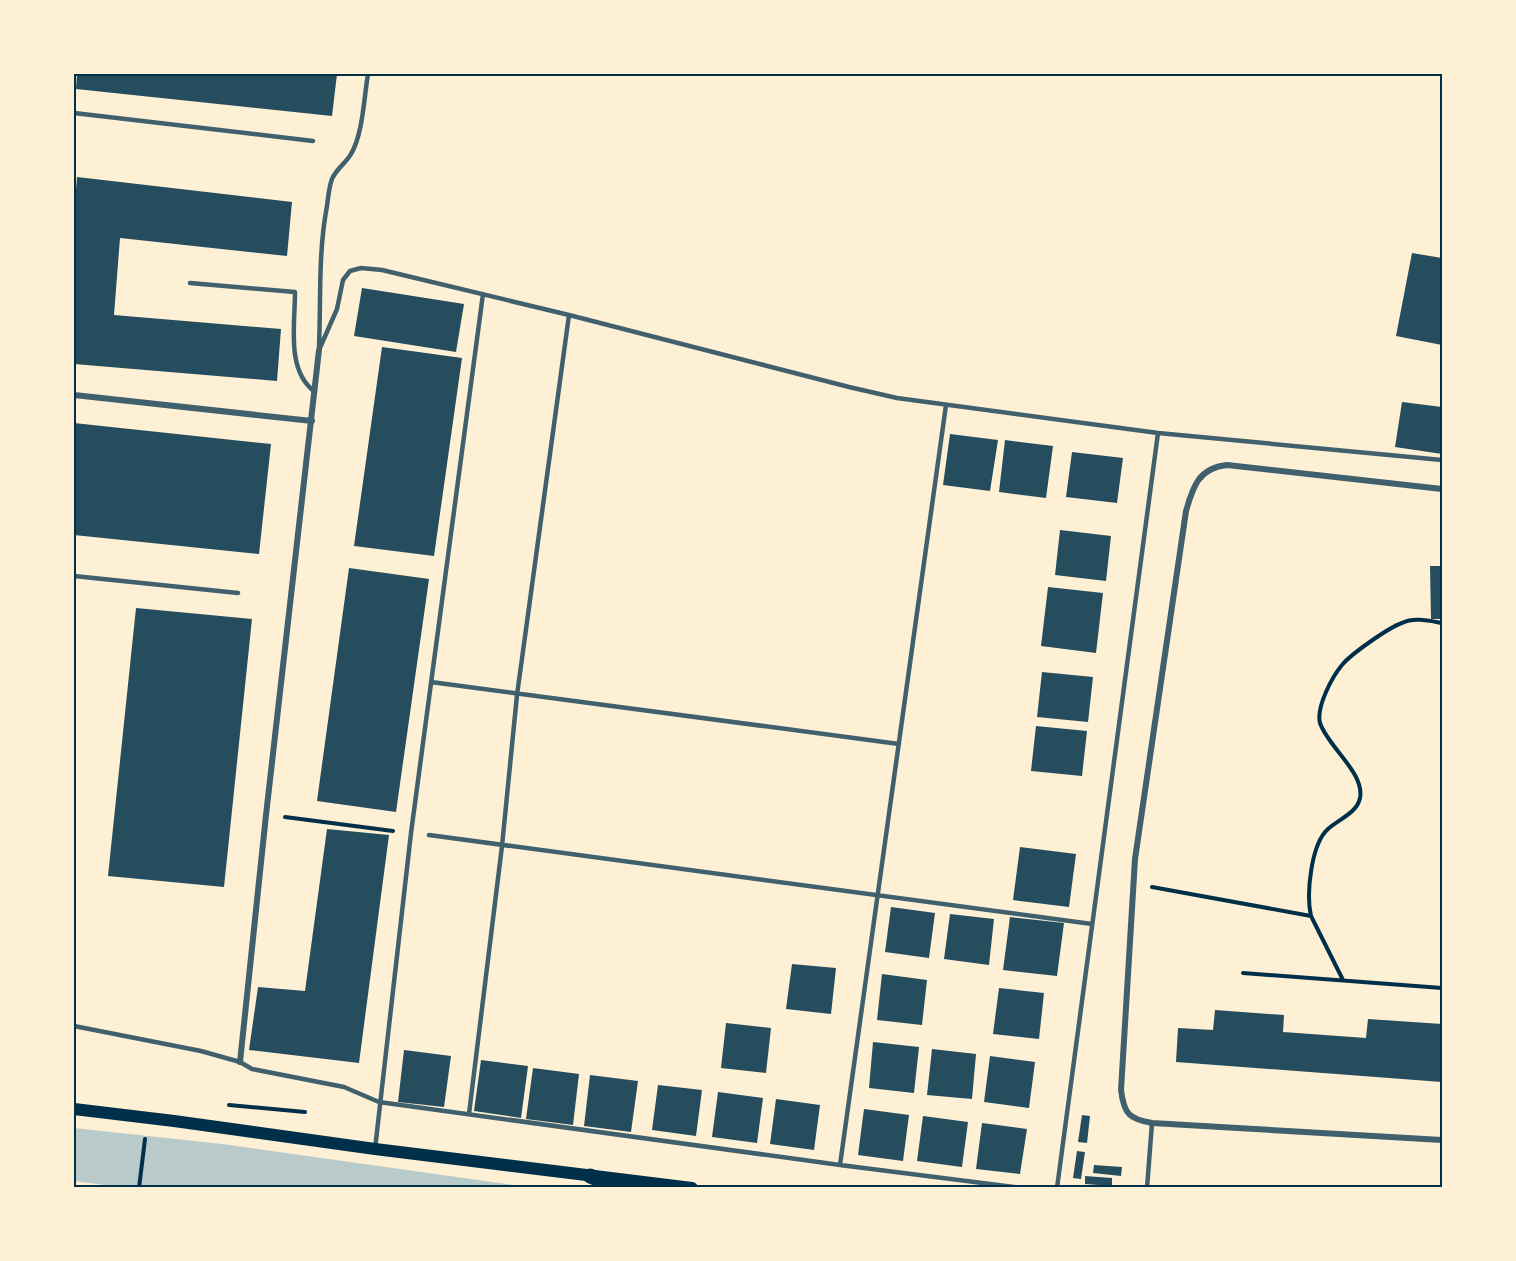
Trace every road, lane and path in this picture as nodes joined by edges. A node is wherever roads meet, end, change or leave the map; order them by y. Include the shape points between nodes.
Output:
1 (368, 74) edge
2 (74, 113) edge
3 (313, 141) dead end
4 (190, 283) dead end
5 (483, 294) junction
6 (568, 315) junction
7 (319, 350) junction
8 (316, 393) junction
9 (74, 395) edge
10 (946, 405) junction
11 (312, 421) junction
12 (1158, 433) junction
13 (1443, 460) edge
14 (1443, 489) edge
15 (74, 576) edge
16 (238, 593) dead end
17 (1443, 623) edge
18 (431, 682) junction
19 (517, 695) junction
20 (899, 744) junction
21 (266, 815) junction
22 (411, 833) junction
23 (429, 835) dead end
24 (502, 846) junction
25 (1160, 889) dead end
26 (878, 896) junction
27 (1311, 916) junction
28 (1092, 924) junction
29 (1243, 973) dead end
30 (1343, 980) junction
31 (1443, 988) edge
32 (74, 1026) edge
33 (240, 1062) junction
34 (379, 1102) junction
35 (74, 1109) edge
36 (469, 1114) junction
37 (1152, 1123) junction
38 (146, 1131) dead end
39 (1443, 1140) edge
40 (375, 1149) junction
41 (840, 1165) junction
42 (590, 1176) junction
43 (139, 1188) edge
44 (621, 1188) edge
45 (692, 1188) edge
46 (1022, 1188) edge
47 (1057, 1188) edge
48 (1147, 1188) edge

1 - 7 lane via 357,138 351,155 331,180 322,232
2 - 3 lane
4 - 8 lane via 295,292 296,362 302,381
5 - 6 lane
5 - 7 lane via 382,270 350,271 343,280 337,309
5 - 18 lane
6 - 10 lane via 849,387
6 - 19 lane
7 - 8 street
8 - 11 street
9 - 11 street
10 - 12 lane
10 - 20 lane
11 - 21 street
12 - 13 lane
12 - 28 lane
14 - 37 street via 1227,465 1215,466 1195,484 1186,511 1132,884 1121,1090 1126,1113
15 - 16 lane
17 - 27 path via 1401,623 1343,663 1325,694 1320,706 1325,734 1361,790 1354,809 1320,839 1311,878
18 - 19 lane
18 - 22 lane
19 - 20 lane
19 - 24 lane
20 - 26 lane
21 - 22 path
21 - 33 street
22 - 34 lane
23 - 24 lane
24 - 26 lane
24 - 36 lane
25 - 27 path
26 - 28 lane
26 - 41 lane
27 - 30 path
28 - 47 lane
29 - 30 path
30 - 31 path
32 - 33 lane
33 - 34 lane via 252,1069 344,1087
34 - 36 lane
34 - 40 lane
35 - 40 main road
36 - 41 lane
37 - 39 street
37 - 48 lane
38 - 43 path
40 - 42 main road
41 - 46 lane
42 - 44 main road
42 - 45 main road

